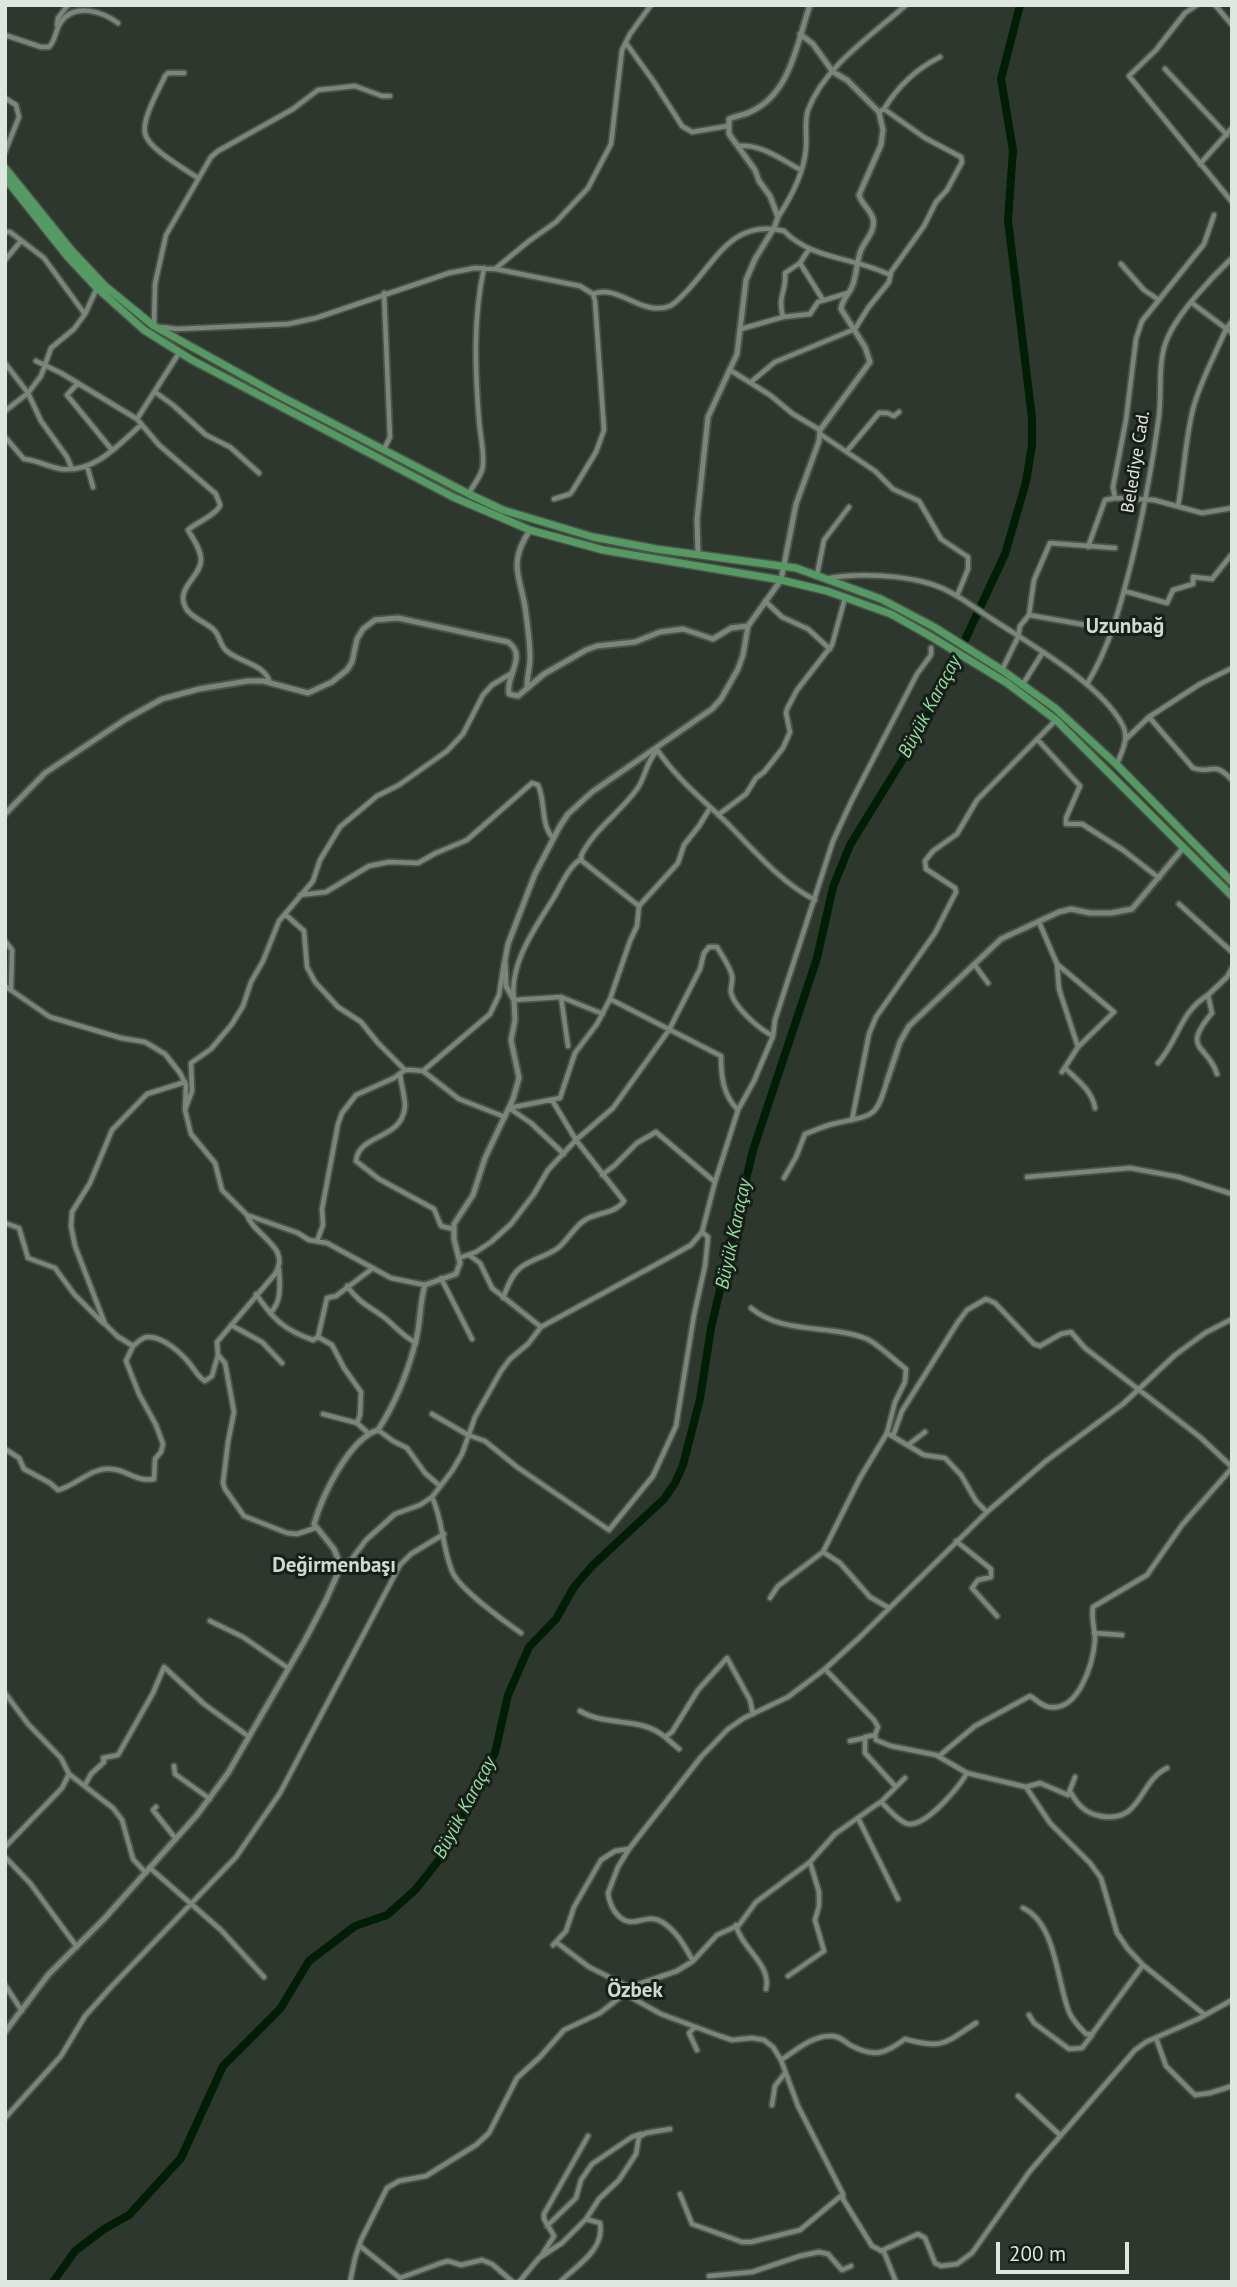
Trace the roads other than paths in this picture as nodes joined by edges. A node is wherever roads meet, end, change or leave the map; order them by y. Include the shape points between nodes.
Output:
1 (68, 5) edge
2 (651, 5) edge
3 (810, 5) edge
4 (905, 5) edge
5 (1197, 5) edge
6 (1215, 5) edge
7 (118, 23) dead end
8 (1232, 25) edge
9 (57, 30) junction
10 (800, 34) junction
11 (5, 35) edge
12 (626, 43) junction
13 (940, 57) dead end
14 (1166, 69) dead end
15 (833, 72) junction
16 (184, 73) dead end
17 (390, 96) dead end
18 (5, 98) edge
19 (882, 111) junction
20 (728, 126) junction
21 (1232, 128) edge
22 (1227, 135) junction
23 (737, 146) junction
24 (5, 152) edge
25 (1200, 164) junction
26 (5, 168) edge
27 (801, 170) junction
28 (5, 178) edge
29 (198, 178) junction
30 (1232, 202) edge
31 (1214, 215) dead end
32 (779, 217) junction
33 (774, 228) junction
34 (5, 232) edge
35 (21, 241) junction
36 (809, 249) junction
37 (1232, 258) edge
38 (5, 260) edge
39 (800, 263) junction
40 (856, 264) junction
41 (1121, 264) dead end
42 (484, 268) junction
43 (495, 269) junction
44 (890, 275) junction
45 (97, 288) junction
46 (384, 293) junction
47 (848, 293) junction
48 (593, 294) junction
49 (823, 300) junction
50 (1159, 300) junction
51 (1192, 303) junction
52 (85, 314) junction
53 (783, 317) junction
54 (1232, 321) edge
55 (154, 326) junction
56 (741, 329) junction
57 (855, 329) junction
58 (1226, 329) junction
59 (1232, 333) edge
60 (178, 353) junction
61 (36, 361) dead end
62 (5, 363) edge
63 (46, 365) junction
64 (730, 370) junction
65 (751, 382) junction
66 (78, 383) junction
67 (155, 392) junction
68 (28, 393) junction
69 (5, 411) edge
70 (899, 412) dead end
71 (137, 419) junction
72 (141, 425) junction
73 (820, 432) junction
74 (5, 437) edge
75 (384, 449) junction
76 (112, 450) junction
77 (847, 451) junction
78 (87, 466) junction
79 (72, 469) junction
80 (259, 473) dead end
81 (93, 486) dead end
82 (469, 494) junction
83 (1115, 498) junction
84 (554, 499) dead end
85 (1145, 499) junction
86 (1178, 506) junction
87 (849, 507) dead end
88 (1232, 508) edge
89 (530, 530) junction
90 (1088, 547) junction
91 (1115, 548) dead end
92 (1232, 554) edge
93 (698, 555) junction
94 (784, 566) junction
95 (817, 575) junction
96 (828, 579) junction
97 (781, 580) junction
98 (1124, 591) junction
99 (957, 596) junction
100 (845, 598) junction
101 (765, 601) junction
102 (1029, 615) junction
103 (748, 626) junction
104 (1114, 630) junction
105 (932, 632) junction
106 (1016, 635) junction
107 (931, 648) dead end
108 (830, 649) junction
109 (1043, 652) junction
110 (1232, 668) edge
111 (1002, 670) junction
112 (512, 673) junction
113 (270, 683) junction
114 (1023, 684) junction
115 (1087, 684) junction
116 (527, 686) junction
117 (1149, 717) junction
118 (1056, 720) junction
119 (1037, 739) junction
120 (1126, 739) junction
121 (656, 749) junction
122 (1117, 765) junction
123 (1232, 780) edge
124 (710, 808) junction
125 (5, 814) edge
126 (718, 815) junction
127 (553, 838) junction
128 (1184, 847) junction
129 (581, 859) junction
130 (1160, 879) junction
131 (1232, 882) edge
132 (300, 895) junction
133 (1232, 896) edge
134 (815, 900) junction
135 (1179, 904) dead end
136 (639, 906) junction
137 (285, 914) junction
138 (1038, 922) junction
139 (5, 941) edge
140 (1232, 943) edge
141 (1232, 950) edge
142 (505, 960) junction
143 (974, 964) junction
144 (1056, 964) junction
145 (1232, 968) edge
146 (988, 982) dead end
147 (5, 986) edge
148 (11, 990) junction
149 (1208, 995) junction
150 (561, 997) junction
151 (610, 999) junction
152 (514, 1000) junction
153 (603, 1014) junction
154 (669, 1030) junction
155 (773, 1036) junction
156 (568, 1046) dead end
157 (1078, 1047) junction
158 (1158, 1063) dead end
159 (403, 1072) junction
160 (423, 1072) junction
161 (1217, 1074) dead end
162 (887, 1081) joint
163 (185, 1082) junction
164 (552, 1100) junction
165 (508, 1108) junction
166 (1095, 1108) dead end
167 (738, 1110) junction
168 (185, 1111) junction
169 (505, 1117) junction
170 (852, 1120) junction
171 (576, 1140) junction
172 (564, 1154) junction
173 (602, 1175) junction
174 (1027, 1177) dead end
175 (784, 1178) dead end
176 (715, 1182) junction
177 (1232, 1194) edge
178 (247, 1215) junction
179 (5, 1223) edge
180 (453, 1228) junction
181 (702, 1232) junction
182 (317, 1241) junction
183 (469, 1255) junction
184 (459, 1258) junction
185 (279, 1268) junction
186 (373, 1268) junction
187 (441, 1278) junction
188 (425, 1285) junction
189 (346, 1286) junction
190 (256, 1294) junction
191 (503, 1298) junction
192 (751, 1308) dead end
193 (269, 1313) junction
194 (1232, 1319) edge
195 (105, 1324) junction
196 (231, 1325) junction
197 (541, 1326) junction
198 (318, 1338) junction
199 (472, 1339) dead end
200 (416, 1343) junction
201 (132, 1346) junction
202 (218, 1355) junction
203 (282, 1363) dead end
204 (1139, 1390) junction
205 (323, 1414) dead end
206 (432, 1414) dead end
207 (357, 1423) junction
208 (378, 1430) junction
209 (925, 1432) dead end
210 (368, 1433) junction
211 (887, 1433) junction
212 (468, 1434) junction
213 (893, 1436) junction
214 (908, 1445) junction
215 (5, 1449) edge
216 (1232, 1468) edge
217 (440, 1486) junction
218 (432, 1497) junction
219 (986, 1512) junction
220 (315, 1528) junction
221 (444, 1534) junction
222 (956, 1541) junction
223 (823, 1552) junction
224 (341, 1566) junction
225 (770, 1598) dead end
226 (889, 1608) junction
227 (998, 1616) dead end
228 (210, 1620) dead end
229 (521, 1633) dead end
230 (1094, 1633) junction
231 (1122, 1635) dead end
232 (289, 1668) junction
233 (825, 1669) junction
234 (5, 1693) edge
235 (580, 1711) dead end
236 (753, 1714) junction
237 (875, 1735) junction
238 (248, 1736) junction
239 (665, 1737) junction
240 (865, 1738) junction
241 (850, 1741) dead end
242 (679, 1749) dead end
243 (939, 1756) junction
244 (174, 1766) dead end
245 (1167, 1768) dead end
246 (967, 1773) junction
247 (69, 1774) junction
248 (905, 1777) dead end
249 (1075, 1777) dead end
250 (85, 1785) junction
251 (896, 1787) junction
252 (1026, 1787) junction
253 (1070, 1792) junction
254 (210, 1799) junction
255 (881, 1802) junction
256 (156, 1807) dead end
257 (858, 1818) junction
258 (176, 1839) junction
259 (5, 1847) edge
260 (629, 1849) junction
261 (5, 1857) edge
262 (810, 1862) junction
263 (148, 1870) junction
264 (898, 1899) dead end
265 (193, 1903) junction
266 (1023, 1908) dead end
267 (736, 1925) junction
268 (77, 1947) junction
269 (693, 1961) junction
270 (1143, 1965) junction
271 (788, 1976) dead end
272 (264, 1977) dead end
273 (5, 1985) edge
274 (631, 1988) junction
275 (766, 1989) dead end
276 (625, 1994) junction
277 (1232, 2000) edge
278 (22, 2011) junction
279 (1029, 2015) dead end
280 (1205, 2015) junction
281 (976, 2023) dead end
282 (695, 2027) junction
283 (5, 2032) edge
284 (1092, 2034) junction
285 (1156, 2038) junction
286 (697, 2050) dead end
287 (781, 2060) junction
288 (785, 2073) junction
289 (1232, 2086) edge
290 (1018, 2096) dead end
291 (772, 2105) dead end
292 (5, 2118) edge
293 (670, 2129) dead end
294 (646, 2133) junction
295 (1060, 2135) junction
296 (588, 2136) dead end
297 (680, 2194) dead end
298 (843, 2194) junction
299 (586, 2218) junction
300 (547, 2226) junction
301 (360, 2246) junction
302 (881, 2251) junction
303 (541, 2256) junction
304 (851, 2266) dead end
305 (709, 2276) dead end
306 (350, 2282) edge
307 (513, 2282) edge
308 (519, 2282) edge
309 (560, 2282) edge
310 (896, 2282) edge

1 - 9 street via 58,18
2 - 12 street
3 - 10 street
4 - 15 street
5 - 25 street via 1129,76
6 - 8 street
7 - 9 street via 88,10 67,16
9 - 11 street via 49,47
10 - 15 street
10 - 20 street via 776,91 750,113 729,119
12 - 20 street via 682,126 692,132
12 - 43 street via 611,144 593,180 556,222
13 - 19 street via 909,77
14 - 22 street
15 - 19 street
15 - 27 street via 807,113
16 - 29 street via 165,76 144,131 162,153
17 - 29 street via 355,86 318,90 218,150
18 - 24 street via 16,105 19,117
19 - 40 street via 881,145 859,195 874,221
19 - 44 street via 961,157 962,162
20 - 23 street
21 - 22 street
22 - 25 street
23 - 27 street via 770,153
23 - 32 street
25 - 30 street
26 - 55 highway via 105,286
27 - 32 street
28 - 45 highway
29 - 55 street via 166,235 155,284
31 - 50 street via 1203,244
32 - 33 street
33 - 36 street
33 - 48 street via 738,235 669,306 645,308 612,292
33 - 56 street via 746,280
34 - 35 street
35 - 38 street
35 - 52 street via 44,258
36 - 39 street
36 - 40 street
37 - 51 street, Belediye Cad.
39 - 49 street
39 - 53 street via 785,273 780,298
40 - 44 street
40 - 47 street
41 - 50 street
42 - 43 street
42 - 46 street via 449,273
42 - 82 street via 475,331 484,463
43 - 48 street via 580,286
44 - 57 street via 890,282
45 - 52 street
45 - 60 highway
46 - 55 street via 288,324
46 - 75 street via 390,437
47 - 49 street
47 - 57 street via 841,309
48 - 84 street via 603,438 573,490
49 - 53 street via 810,314
50 - 83 street via 1142,321 1136,339
51 - 58 street
51 - 85 street, Belediye Cad. via 1168,335 1164,351
52 - 63 street via 51,348
53 - 56 street
54 - 58 street
55 - 75 highway
56 - 64 street
57 - 65 street via 775,362
57 - 73 street via 870,362
58 - 59 street
58 - 86 street via 1193,410
60 - 67 street
60 - 89 highway via 453,497
61 - 63 street
62 - 68 street
63 - 66 street
63 - 68 street
64 - 65 street
64 - 93 street via 705,429
65 - 73 street
66 - 71 street
66 - 76 street via 67,396
67 - 71 street
67 - 80 street
68 - 69 street
68 - 79 street
70 - 77 street via 894,416 879,413
71 - 72 street
72 - 76 street
72 - 113 street via 220,502 204,521 188,530 201,560 184,594 185,605 215,631 225,650 264,671
73 - 77 street
73 - 94 street via 796,504
74 - 79 street via 24,459
75 - 82 highway
76 - 78 street
77 - 99 street via 893,489 919,501 941,539 968,557
78 - 79 street
78 - 81 street
82 - 93 highway via 556,527
83 - 85 street
83 - 90 street via 1105,500
85 - 86 street
85 - 98 street, Belediye Cad.
86 - 88 street via 1202,513
87 - 95 street via 824,540
89 - 97 highway via 603,550
89 - 116 street via 517,556 530,659
90 - 91 street
90 - 102 street via 1050,543 1034,580
92 - 98 street via 1212,579 1193,577 1193,584 1173,590 1167,603
93 - 94 highway
94 - 95 highway
94 - 97 street
95 - 96 highway
96 - 99 street via 868,575 912,580
96 - 105 highway via 881,599
97 - 100 highway
97 - 101 street
98 - 104 street, Belediye Cad.
99 - 106 street
100 - 105 highway
100 - 108 street
101 - 103 street
101 - 108 street
102 - 104 street
102 - 106 street
103 - 116 street via 731,628 713,639 682,629 635,642 597,646
103 - 121 street via 743,655 721,699
104 - 115 street, Belediye Cad.
105 - 111 highway
105 - 118 highway
106 - 109 street
106 - 111 street
107 - 134 street via 840,825
108 - 126 street via 790,703 786,713 790,732 780,753 746,794
109 - 114 street
109 - 115 street
110 - 117 street
111 - 114 highway
112 - 113 street via 516,652 503,639 385,618 363,629 352,662 332,682 308,694
112 - 116 street via 511,696 518,696
112 - 132 street via 483,695 463,734 447,751 346,820 320,860 313,881
113 - 125 street via 226,684 155,702 45,774
114 - 122 highway
115 - 120 street via 1122,724
117 - 120 street
117 - 123 street via 1193,768 1215,767
118 - 119 street
118 - 128 highway
119 - 130 street via 1080,786 1066,824 1082,824
119 - 170 street via 977,800 957,834 925,861 926,869 957,892 936,933 876,1017
120 - 122 street
121 - 124 street
121 - 127 street via 592,792 568,814
121 - 129 street via 639,788 593,836
122 - 131 highway
124 - 126 street
124 - 136 street via 684,845 678,863
126 - 134 street via 786,882
127 - 132 street via 545,824 541,792 532,783 467,840 418,863 369,866 326,892
127 - 142 street via 535,874
128 - 130 street
128 - 133 highway
129 - 136 street
129 - 152 street via 566,876 522,955
130 - 138 street via 1132,909 1090,913 1071,909
132 - 137 street
134 - 155 street
135 - 141 street
136 - 151 street via 637,926
137 - 159 street via 304,931 307,967 315,982 338,1007 361,1022
137 - 168 street via 232,1024 211,1049 191,1063 192,1091
138 - 143 street via 1001,939
138 - 144 street
139 - 148 street via 12,950
140 - 141 street
142 - 152 street via 506,986
142 - 160 street via 499,995 490,1014
143 - 146 street
143 - 162 street via 909,1026
144 - 157 street via 1059,989
144 - 157 street via 1114,1012
145 - 149 street
147 - 148 street
148 - 163 street via 50,1017 152,1045 173,1063
149 - 158 street via 1189,1010 1170,1050
149 - 161 street via 1212,1013 1201,1026 1197,1041
150 - 152 street
150 - 153 street
150 - 156 street
151 - 153 street
151 - 154 street
152 - 165 street via 511,1040 520,1078
153 - 164 street via 575,1053 560,1098
154 - 155 street via 704,953 713,946 732,975 730,991 757,1028
154 - 167 street via 722,1056 723,1084
154 - 171 street via 613,1108
155 - 167 street
157 - 166 street via 1064,1070 1085,1087
159 - 160 street
159 - 180 street via 401,1120 395,1129 364,1147 356,1161 434,1209 441,1226
159 - 182 street via 356,1095 342,1113
160 - 169 street via 459,1099
162 - 170 street via 877,1109
163 - 168 street
163 - 195 street via 147,1094 112,1130 72,1212 75,1246
164 - 165 street
164 - 171 street
165 - 169 street
165 - 172 street via 531,1122
167 - 176 street
168 - 178 street via 191,1134 215,1163 222,1190
169 - 180 street via 473,1195
170 - 175 street via 805,1134
171 - 172 street
171 - 173 street
172 - 183 street via 511,1224
173 - 176 street via 656,1132
173 - 191 street via 624,1201 621,1205 583,1221 559,1247 520,1267
174 - 177 street via 1130,1168
176 - 181 street
178 - 182 street
178 - 185 street via 277,1252
179 - 195 street via 19,1228 28,1258 55,1268
180 - 184 street
181 - 197 street via 691,1245
181 - 212 street via 708,1237 705,1266 676,1426 653,1476 610,1530 485,1441
182 - 186 street
183 - 184 street
183 - 191 street via 480,1263 492,1288
184 - 187 street via 456,1274
185 - 190 street
185 - 193 street via 278,1301
186 - 188 street via 391,1278
186 - 189 street
187 - 188 street
187 - 199 street
188 - 200 street
189 - 198 street via 327,1297
189 - 200 street via 358,1301
190 - 193 street
190 - 196 street
191 - 197 street
192 - 211 street via 780,1323 866,1339 906,1369
193 - 198 street via 292,1333
194 - 204 street via 1175,1355
195 - 201 street
196 - 202 street via 217,1342
196 - 203 street via 262,1342
197 - 212 street via 510,1359
198 - 207 street via 332,1345 361,1392
200 - 208 street via 391,1409
201 - 202 street via 149,1337 165,1342 205,1381 212,1376
201 - 215 street via 126,1361 163,1444 155,1459 155,1479 139,1480 109,1468 58,1490 24,1469 19,1458
202 - 220 street via 225,1363 234,1412 225,1489 241,1514 287,1533
204 - 213 street via 1071,1332 1041,1346 1034,1344 986,1299 967,1310 958,1322 902,1411
204 - 216 street
204 - 219 street
205 - 207 street
206 - 212 street
207 - 210 street
208 - 210 street
208 - 217 street via 407,1448
209 - 214 street
210 - 220 street via 338,1468 318,1509
211 - 213 street
211 - 223 street
212 - 217 street via 453,1471
213 - 214 street
214 - 219 street via 925,1455 945,1458
216 - 230 street via 1182,1525 1147,1575 1093,1607
217 - 218 street
218 - 221 street
218 - 224 street via 395,1514
219 - 222 street
220 - 224 street via 334,1549
221 - 229 street via 452,1572 460,1583
221 - 265 street via 400,1565 280,1793 236,1857
222 - 226 street
222 - 227 street via 991,1569 991,1577 978,1580 972,1588
223 - 225 street via 778,1586
223 - 226 street via 840,1563 870,1597
224 - 232 street
226 - 233 street
228 - 232 street
230 - 231 street
230 - 243 street via 1087,1678 1066,1702 1050,1707 1030,1696 975,1726
232 - 238 street
233 - 236 street via 788,1697
233 - 237 street via 874,1720 878,1727
234 - 247 street via 61,1758
235 - 239 street via 604,1721 651,1727
236 - 239 street via 727,1658
236 - 260 street via 727,1729 701,1757
237 - 240 street
237 - 243 street via 876,1740 891,1746
238 - 250 street via 164,1667 118,1755 103,1758
238 - 254 street
239 - 242 street
240 - 241 street
240 - 251 street via 865,1753
243 - 246 street
244 - 254 street via 175,1774
245 - 253 street via 1132,1810 1120,1815 1086,1811
246 - 252 street
246 - 255 street via 947,1799 911,1825
247 - 250 street
247 - 259 street via 62,1788
248 - 251 street
249 - 253 street
250 - 263 street via 117,1814 133,1859
251 - 255 street
252 - 253 street via 1040,1783
252 - 270 street via 1050,1823 1101,1878 1117,1933
254 - 258 street
255 - 257 street
256 - 258 street via 153,1810
257 - 262 street via 835,1834
257 - 264 street
258 - 263 street
260 - 269 street via 612,1880 609,1901 624,1921 661,1921
260 - 274 street via 601,1860 566,1931 554,1943
261 - 268 street
262 - 267 street via 756,1902
262 - 271 street via 818,1892 815,1920 824,1951
263 - 265 street
263 - 268 street
265 - 272 street
265 - 292 street via 85,2016 61,2056
266 - 284 street via 1036,1919 1055,1952 1070,2013 1086,2034
267 - 269 street via 717,1935
267 - 275 street via 765,1973
268 - 278 street via 48,1975
269 - 274 street
270 - 280 street
270 - 284 street
273 - 278 street
274 - 276 street
276 - 282 street
276 - 301 street via 564,2030 522,2072 489,2133 476,2145 426,2176 387,2188
277 - 280 street
278 - 283 street
279 - 284 street via 1069,2049 1082,2048
280 - 285 street
281 - 287 street via 950,2041 905,2039 882,2053 864,2052 830,2036 804,2044
282 - 286 street via 689,2033
282 - 287 street via 732,2040 764,2040
285 - 289 street via 1166,2066 1195,2095
285 - 295 street via 1135,2050
287 - 288 street
288 - 291 street via 775,2086
288 - 298 street
290 - 295 street
293 - 294 street
294 - 299 street via 639,2137 636,2154 620,2180
294 - 300 street via 632,2137 592,2164 576,2198
295 - 302 street via 972,2253 957,2264 935,2263 925,2238 918,2234
296 - 300 street via 544,2214
297 - 298 street via 692,2224 751,2242 800,2230
298 - 302 street via 872,2246
299 - 303 street via 562,2243
299 - 309 street via 600,2223 598,2247
300 - 303 street via 554,2235
301 - 306 street
301 - 307 street via 400,2277 448,2261 461,2265 482,2260
302 - 310 street
303 - 308 street
304 - 305 street via 842,2270 828,2254 819,2252 752,2272

